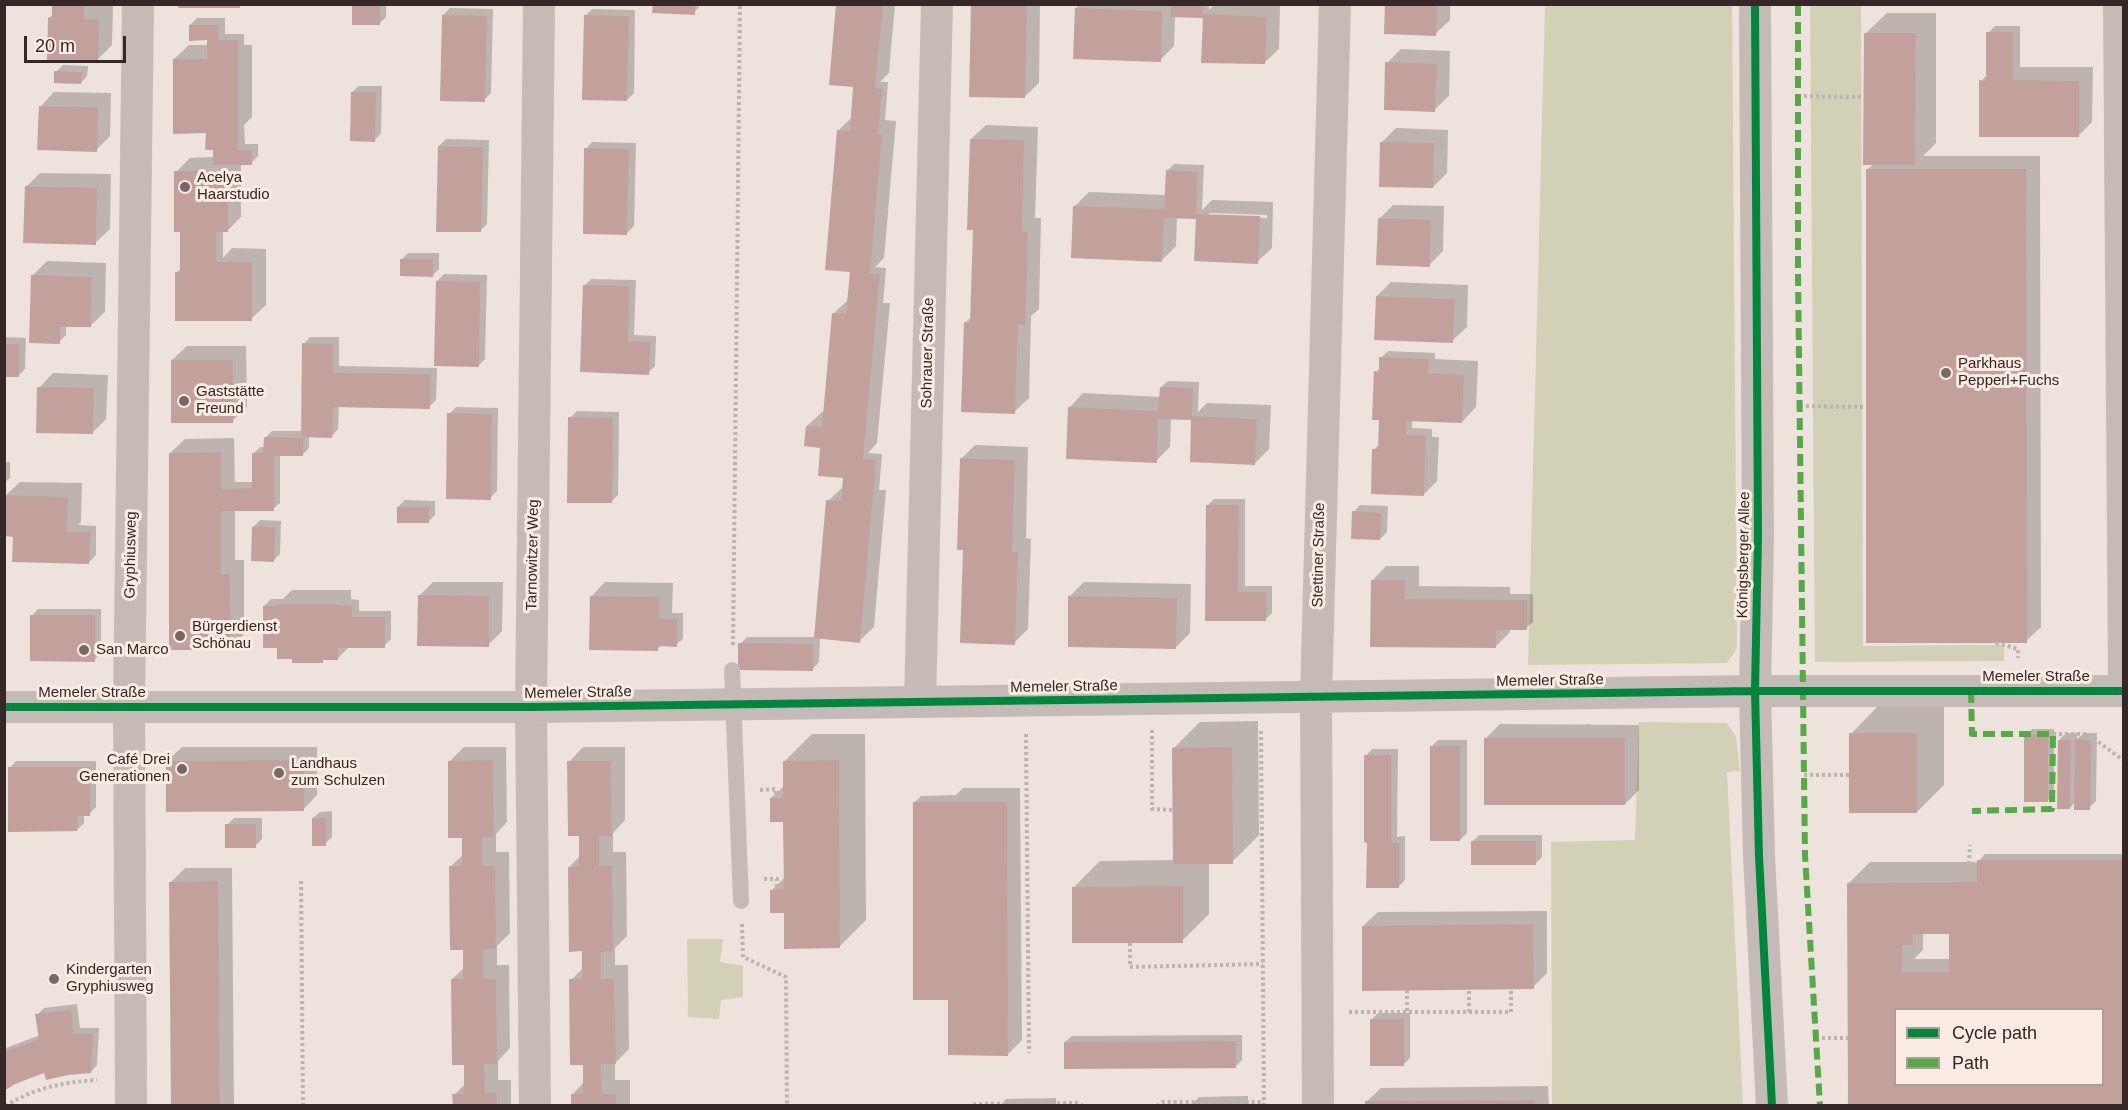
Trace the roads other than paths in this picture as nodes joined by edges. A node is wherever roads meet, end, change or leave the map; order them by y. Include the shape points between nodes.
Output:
1 (138, 4) edge
2 (539, 4) edge
3 (937, 4) edge
4 (1335, 4) edge
5 (1755, 4) edge
6 (2119, 4) edge
7 (732, 670) road end
8 (2124, 674) edge
9 (2124, 691) edge
10 (1755, 692) junction
11 (1316, 697) junction
12 (920, 702) junction
13 (734, 704) junction
14 (129, 706) junction
15 (4, 707) edge
16 (531, 707) junction
17 (741, 901) road end
18 (131, 1106) edge
19 (535, 1106) edge
20 (1318, 1106) edge
21 (1772, 1106) edge

1 - 14 street, Gryphiusweg
2 - 16 street, Tarnowitzer Weg
3 - 12 street, Sohrauer Straße
4 - 11 street, Stettiner Straße
5 - 10 street, Königsberger Allee
6 - 8 street
7 - 13 lane
9 - 10 street, Memeler Straße
10 - 11 street, Memeler Straße
10 - 21 street, Königsberger Allee
11 - 12 street, Memeler Straße
11 - 20 street, Stettiner Straße
12 - 13 street, Memeler Straße
13 - 16 street, Memeler Straße
13 - 17 lane
14 - 15 street, Memeler Straße
14 - 16 street, Memeler Straße
14 - 18 street, Gryphiusweg
16 - 19 street, Tarnowitzer Weg

